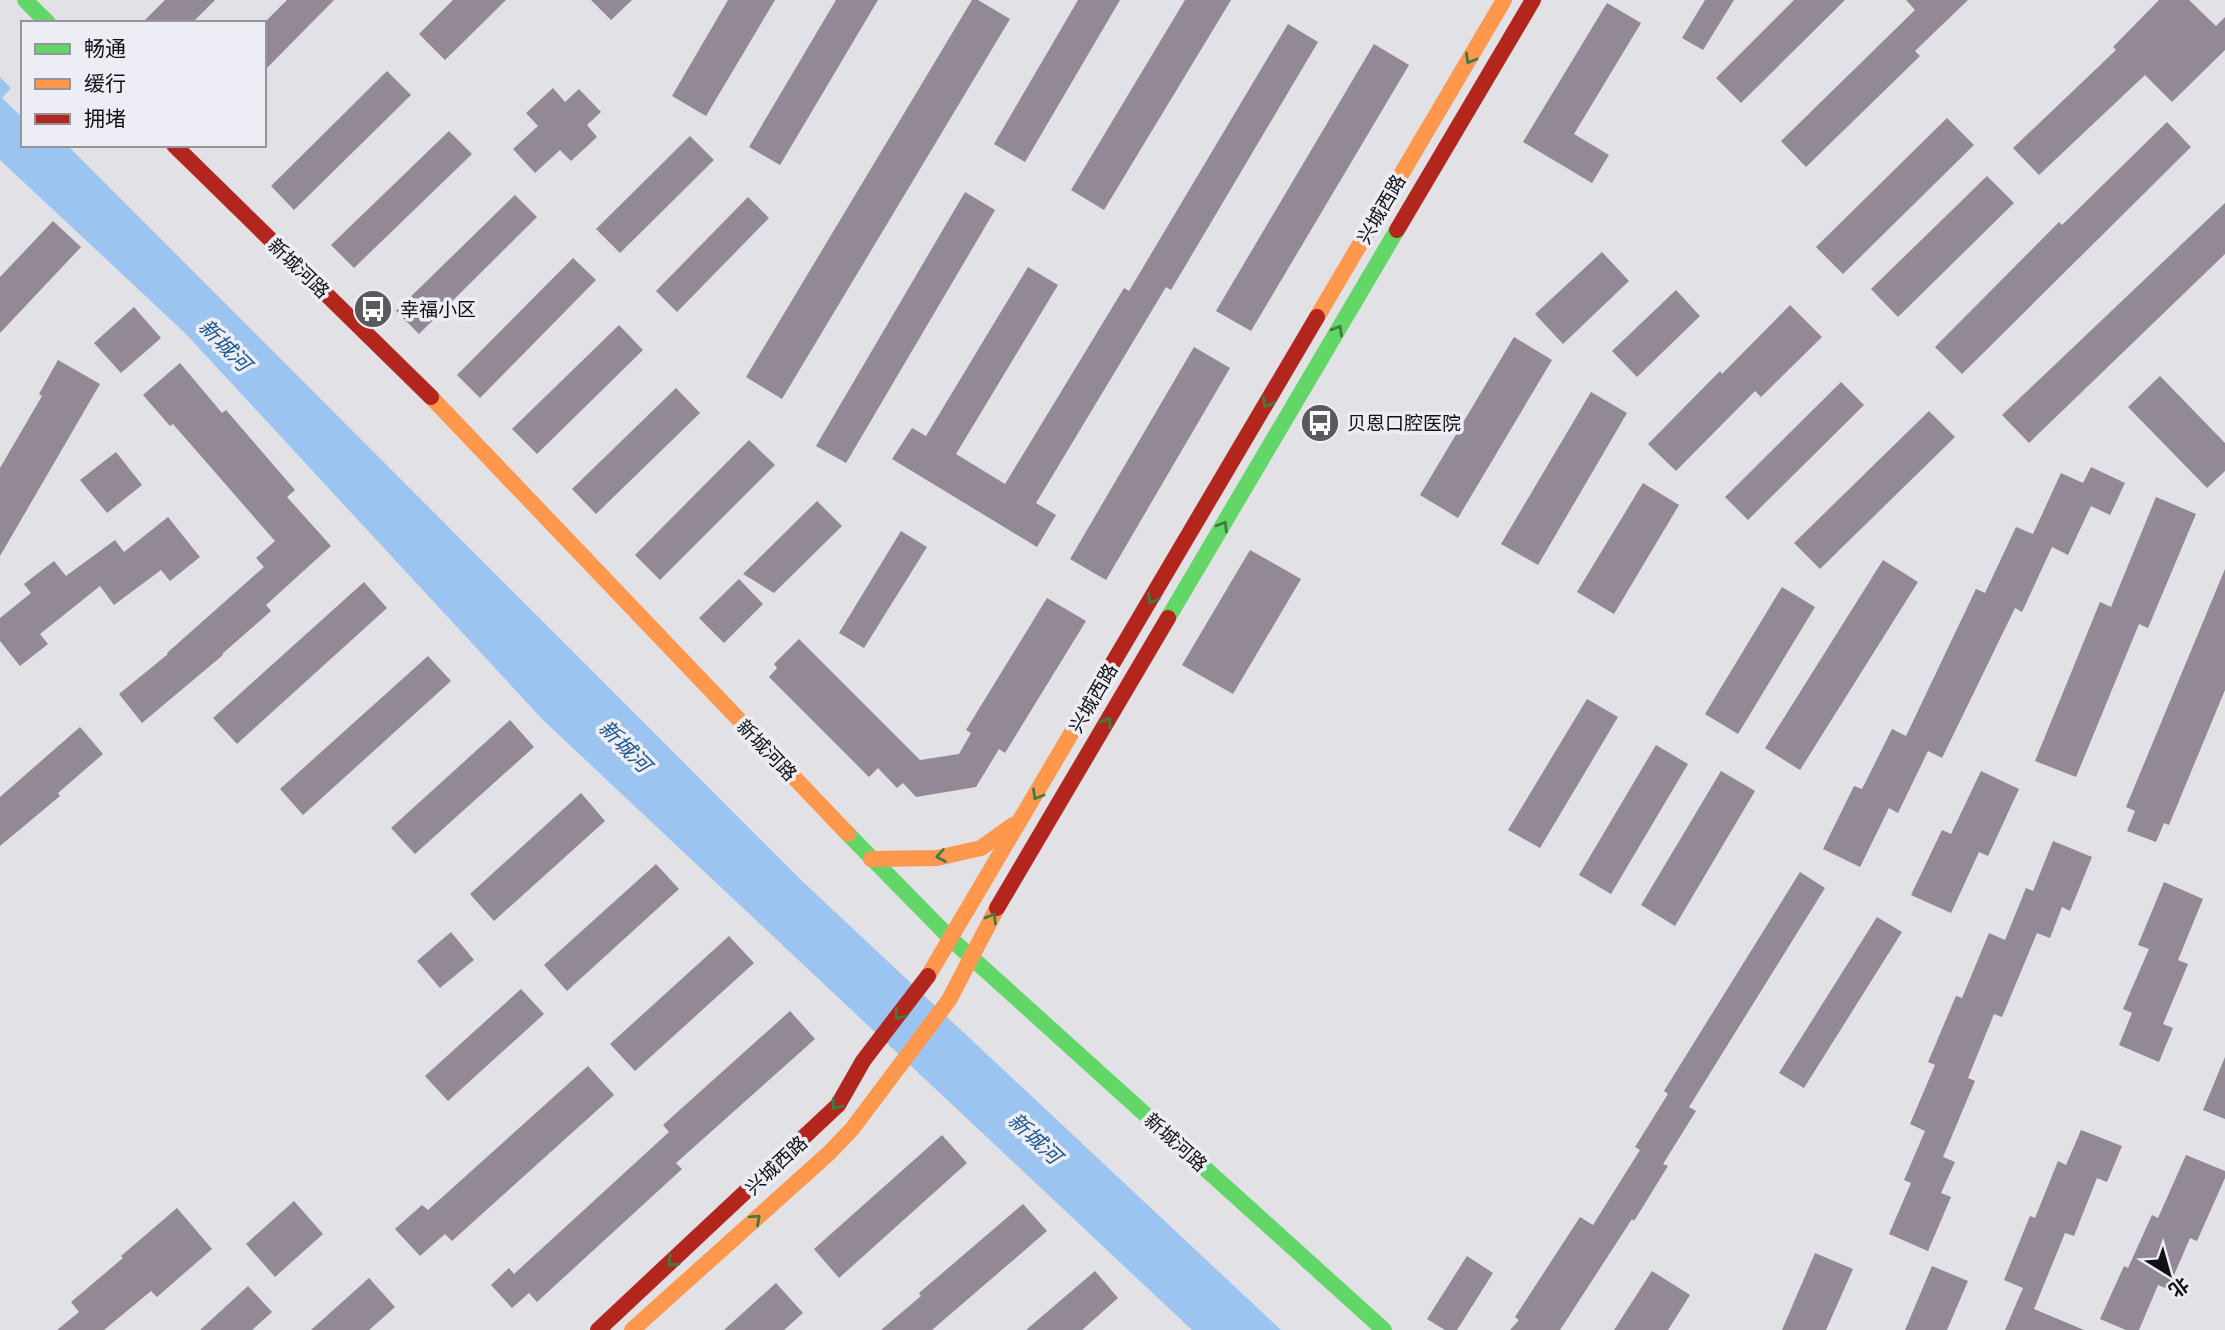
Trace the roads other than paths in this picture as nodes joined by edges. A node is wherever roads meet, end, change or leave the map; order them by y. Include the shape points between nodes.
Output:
1 (25, 0) edge
2 (1504, 0) edge
3 (1533, 0) edge
4 (46, 21) edge
5 (176, 147) edge
6 (1023, 818) junction
7 (871, 859) junction
8 (951, 939) junction
9 (971, 956) junction
10 (598, 1330) edge
11 (632, 1330) edge
12 (1384, 1330) edge

1 - 4 street
2 -> 6 street, 兴城西路
9 -> 3 street, 兴城西路
5 - 7 street, 新城河路 via 428,394
6 -> 7 street via 981,848 937,858
6 - 8 street, 兴城西路
7 - 8 street, 新城河路
8 - 9 street, 新城河路
8 -> 10 street, 兴城西路 via 838,1105
11 -> 9 street, 兴城西路 via 852,1129 949,1000
9 - 12 street, 新城河路

